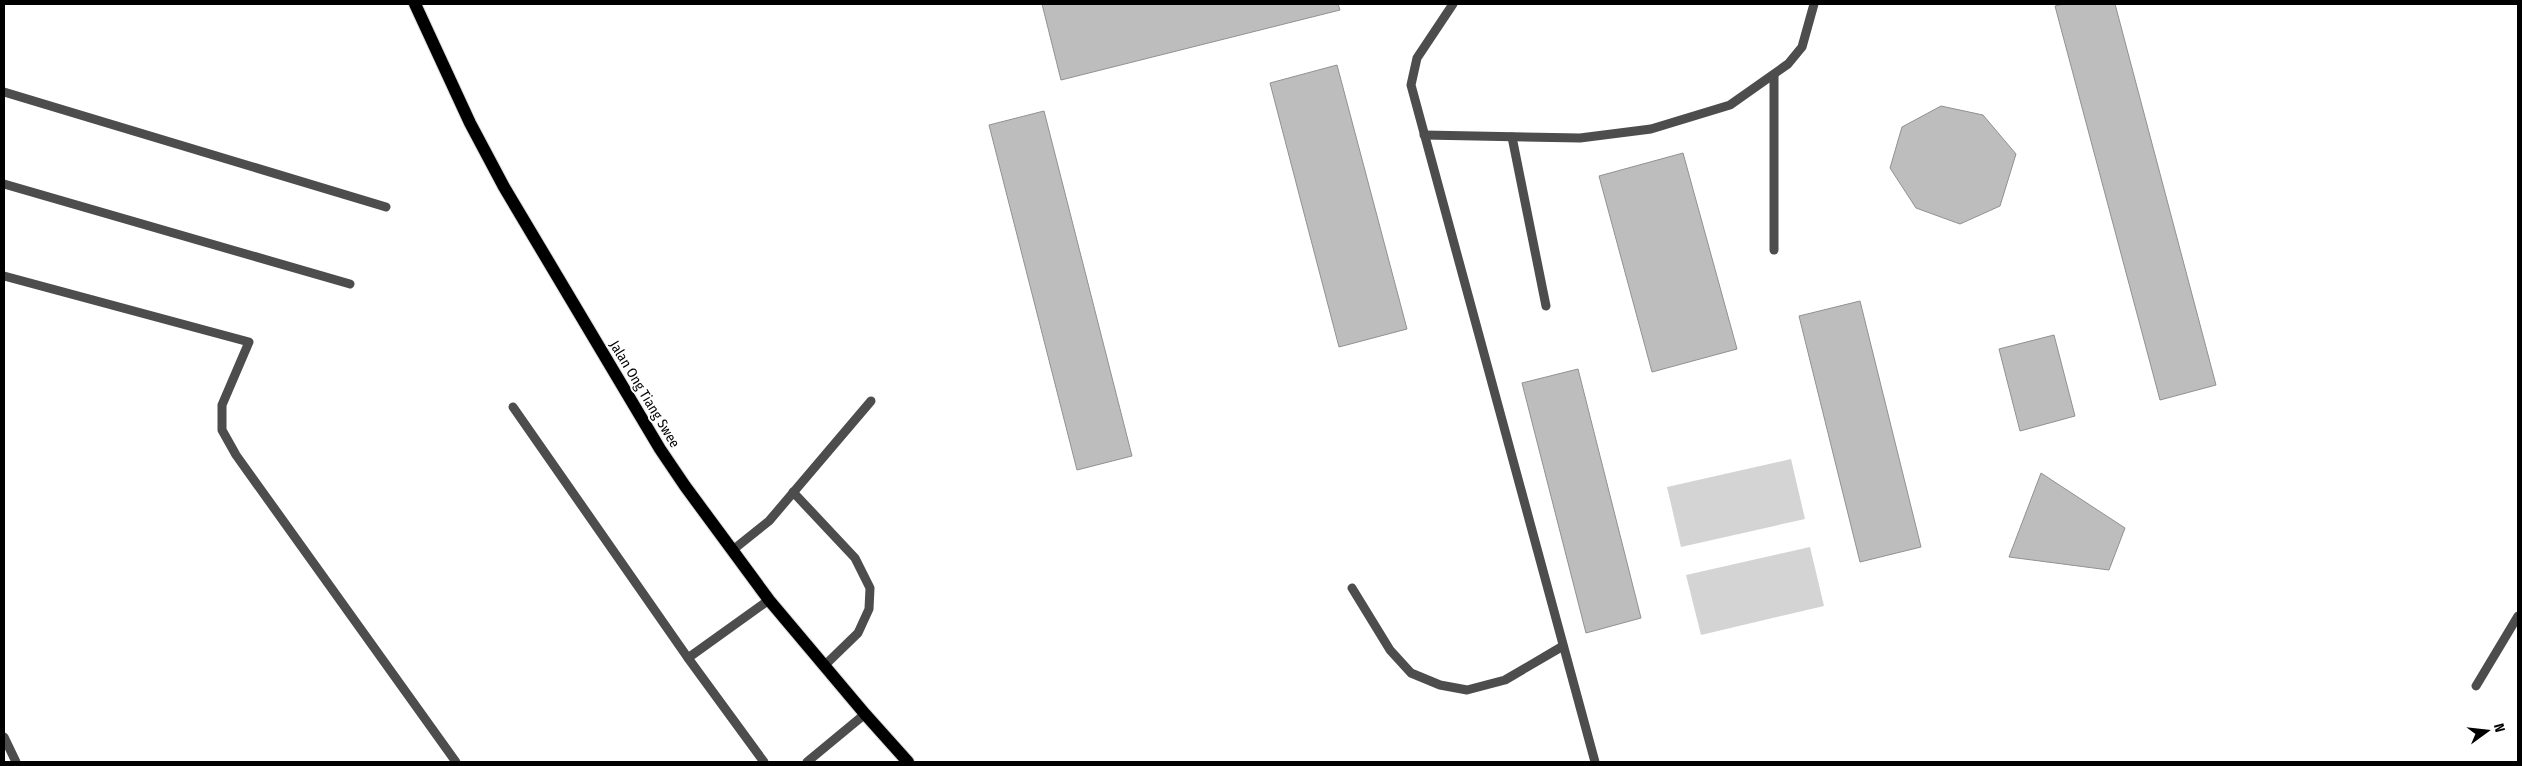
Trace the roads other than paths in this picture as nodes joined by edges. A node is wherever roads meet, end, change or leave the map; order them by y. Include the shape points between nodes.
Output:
1 (414, 4) edge
2 (1453, 4) edge
3 (1814, 4) edge
4 (1774, 75) junction
5 (4, 92) edge
6 (1424, 135) junction
7 (1512, 137) junction
8 (4, 184) edge
9 (386, 207) dead end
10 (1774, 250) dead end
11 (4, 276) edge
12 (350, 284) dead end
13 (1546, 306) dead end
14 (871, 401) dead end
15 (513, 407) dead end
16 (793, 492) junction
17 (734, 549) junction
18 (1352, 588) dead end
19 (769, 600) junction
20 (2518, 616) edge
21 (1563, 646) junction
22 (688, 658) junction
23 (824, 666) junction
24 (2476, 686) dead end
25 (865, 714) junction
26 (4, 737) edge
27 (16, 762) edge
28 (456, 762) edge
29 (764, 762) edge
30 (807, 762) edge
31 (908, 762) edge
32 (1595, 762) edge

1 - 17 main road, Jalan Ong Tiang Swee via 504,187 660,449
2 - 6 street via 1417,58 1411,85
3 - 4 street via 1802,47
4 - 7 street via 1730,105 1651,129 1580,138
4 - 10 street
5 - 9 street
6 - 7 street
6 - 21 street
7 - 13 street
8 - 12 street
11 - 28 street via 249,342 222,405 222,430 236,455
14 - 16 street
15 - 22 street
16 - 17 street via 769,521
16 - 23 street via 855,558 870,588 869,608 858,633
17 - 19 main road, Jalan Ong Tiang Swee
18 - 21 street via 1390,650 1411,673 1440,685 1467,690 1505,680
19 - 22 street
19 - 23 main road, Jalan Ong Tiang Swee
20 - 24 street
21 - 32 street
22 - 29 street
23 - 25 main road, Jalan Ong Tiang Swee
25 - 30 street
25 - 31 main road, Jalan Ong Tiang Swee
26 - 27 street

